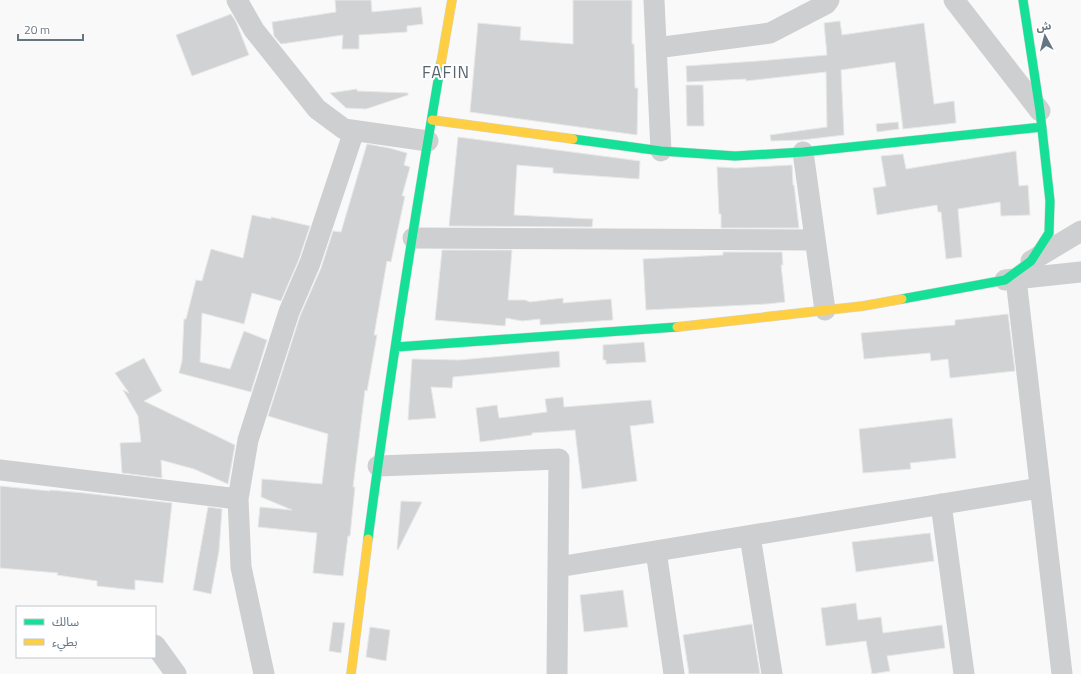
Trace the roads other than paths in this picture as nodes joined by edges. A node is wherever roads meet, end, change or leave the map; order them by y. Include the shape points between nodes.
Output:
1 (237, 0) edge
2 (452, 0) edge
3 (654, 0) edge
4 (829, 0) edge
5 (954, 0) edge
6 (1023, 0) edge
7 (656, 48) junction
8 (1041, 119) junction
9 (432, 120) junction
10 (354, 131) junction
11 (428, 141) junction
12 (661, 151) junction
13 (803, 152) junction
14 (1081, 231) edge
15 (413, 238) junction
16 (815, 240) junction
17 (1031, 261) junction
18 (1081, 272) edge
19 (1011, 280) junction
20 (825, 310) junction
21 (396, 347) junction
22 (378, 466) junction
23 (0, 470) edge
24 (1040, 488) junction
25 (238, 499) junction
26 (941, 504) junction
27 (750, 536) junction
28 (656, 551) junction
29 (558, 567) junction
30 (156, 646) edge
31 (176, 674) edge
32 (264, 674) edge
33 (351, 674) edge
34 (557, 674) edge
35 (674, 674) edge
36 (772, 674) edge
37 (964, 674) edge
38 (1062, 674) edge

1 - 10 street via 254,30 317,109 344,129
2 - 9 street
3 - 7 street
4 - 7 street via 826,4 770,33
5 - 8 street
6 - 8 street
7 - 12 street
8 - 13 street
8 - 17 street via 1050,202 1049,233
9 - 11 street
9 - 12 street
10 - 11 street
10 - 25 street via 310,263 289,312 248,440
11 - 15 street
12 - 13 street via 735,156
13 - 16 street
14 - 17 street
15 - 16 street
15 - 21 street
16 - 20 street
17 - 19 street
18 - 19 street
19 - 20 street via 863,306
19 - 24 street
20 - 21 street via 658,329
21 - 22 street
22 - 29 street via 559,458
22 - 33 street
23 - 25 street
24 - 26 street
24 - 38 street
25 - 32 street via 241,567
26 - 27 street
26 - 37 street
27 - 28 street
27 - 36 street
28 - 29 street
28 - 35 street
29 - 34 street
30 - 31 street

